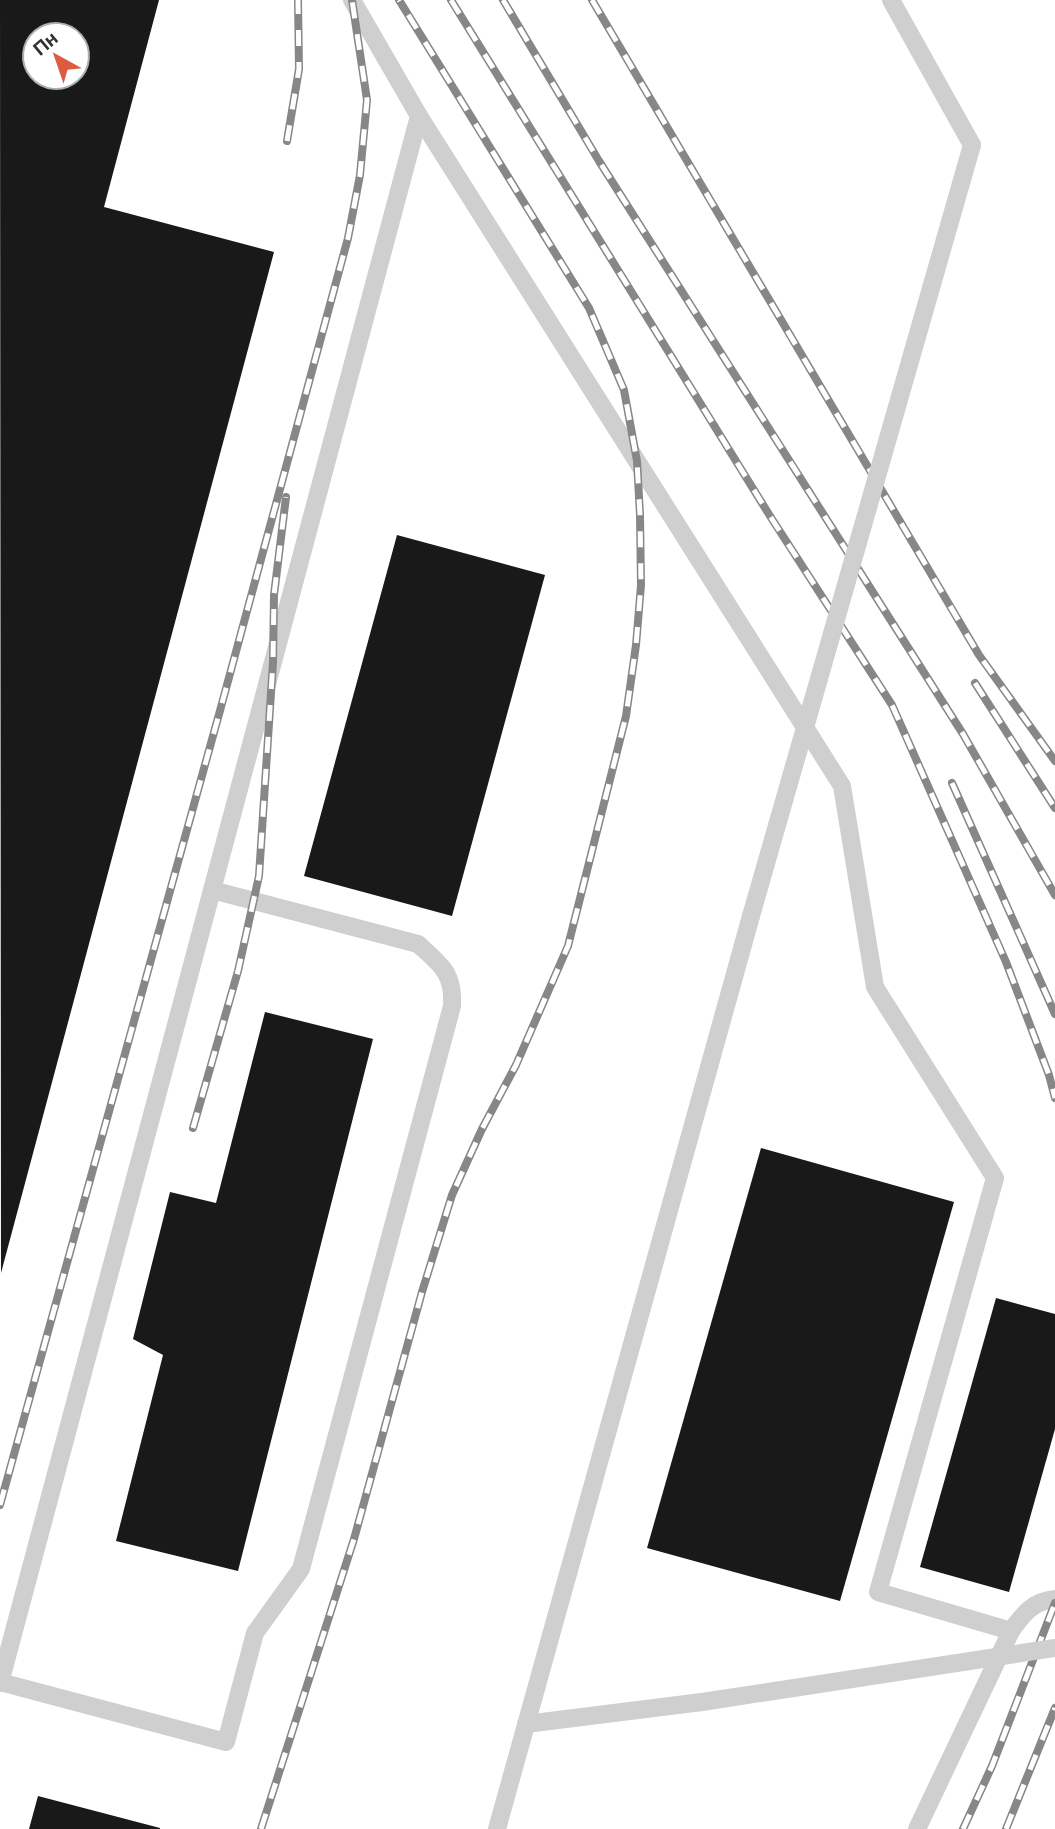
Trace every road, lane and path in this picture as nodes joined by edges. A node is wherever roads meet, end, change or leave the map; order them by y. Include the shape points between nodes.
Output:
1 (352, 0) edge
2 (891, 0) edge
3 (419, 116) junction
4 (212, 890) junction
5 (1055, 1599) edge
6 (1011, 1631) junction
7 (1055, 1648) edge
8 (0, 1683) edge
9 (526, 1724) junction
10 (497, 1829) edge
11 (917, 1829) edge

1 - 3 lane
2 - 9 lane, bridge via 972,145
3 - 4 lane
3 - 6 lane via 842,786 875,987 995,1178 878,1592
4 - 8 lane
4 - 8 lane via 418,944 439,963 453,986 452,1006 301,1569 255,1633 226,1742
5 - 6 lane via 1024,1611
6 - 11 lane
7 - 9 lane, bridge
9 - 10 lane

